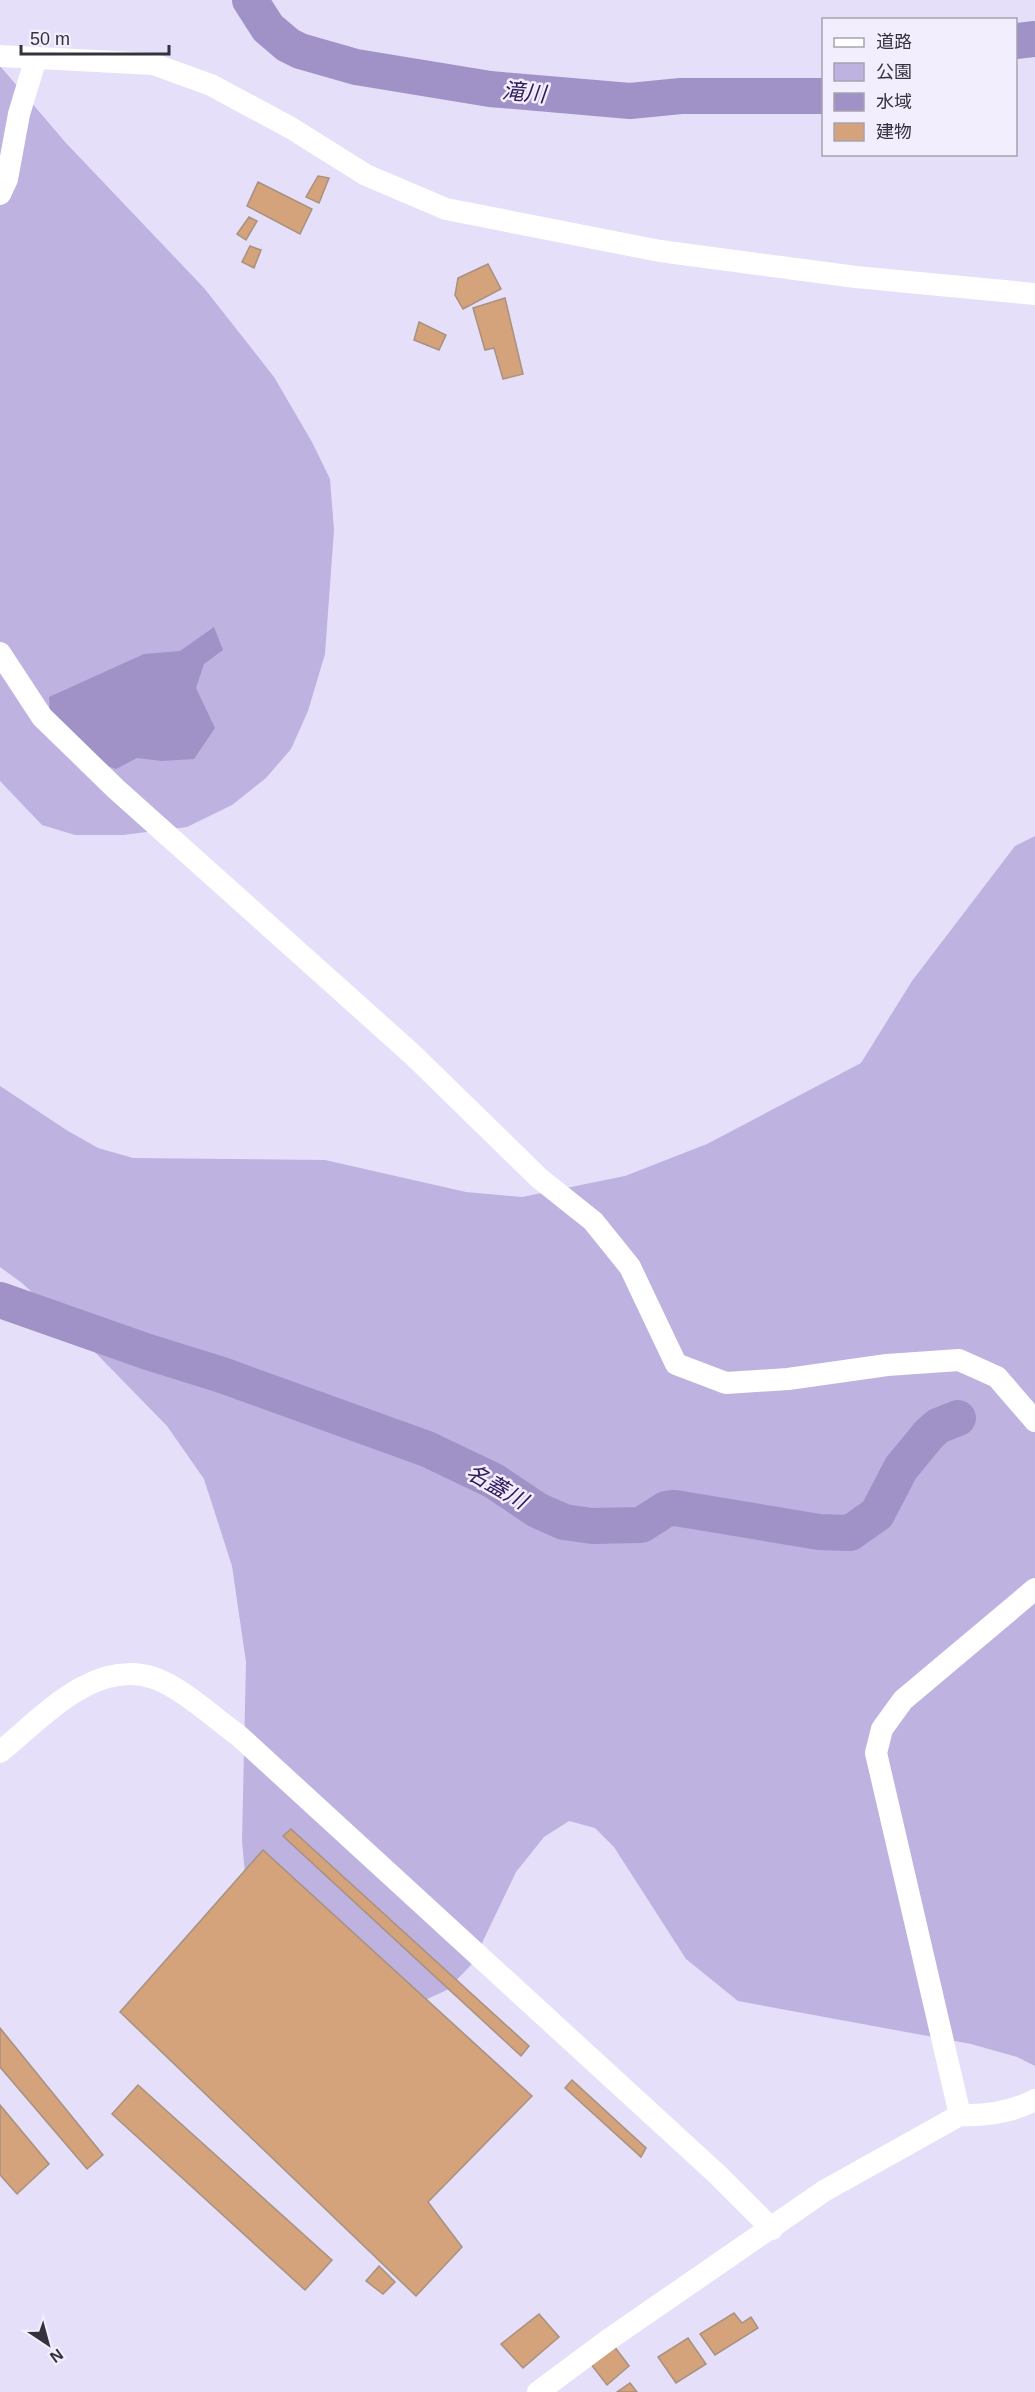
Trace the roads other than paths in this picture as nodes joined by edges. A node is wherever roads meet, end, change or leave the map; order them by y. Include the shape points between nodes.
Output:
1 (0, 56) edge
2 (36, 58) junction
3 (0, 194) edge
4 (1035, 294) edge
5 (0, 653) edge
6 (1035, 1421) edge
7 (1035, 1589) edge
8 (0, 1752) edge
9 (1035, 2100) edge
10 (960, 2115) junction
11 (772, 2229) junction
12 (538, 2392) edge

1 - 2 street
2 - 3 street
2 - 4 street via 153,64 211,85 366,175 446,209 660,251 856,277
5 - 6 street via 42,717 116,789 412,1054 540,1178 593,1221 630,1267 676,1364 726,1383 959,1360 997,1377
7 - 10 street via 903,1700 882,1729 876,1753
8 - 11 street via 72,1693 101,1679 128,1673 155,1678 246,1743 718,2175
9 - 10 street via 983,2116
10 - 11 street via 824,2191
11 - 12 street

